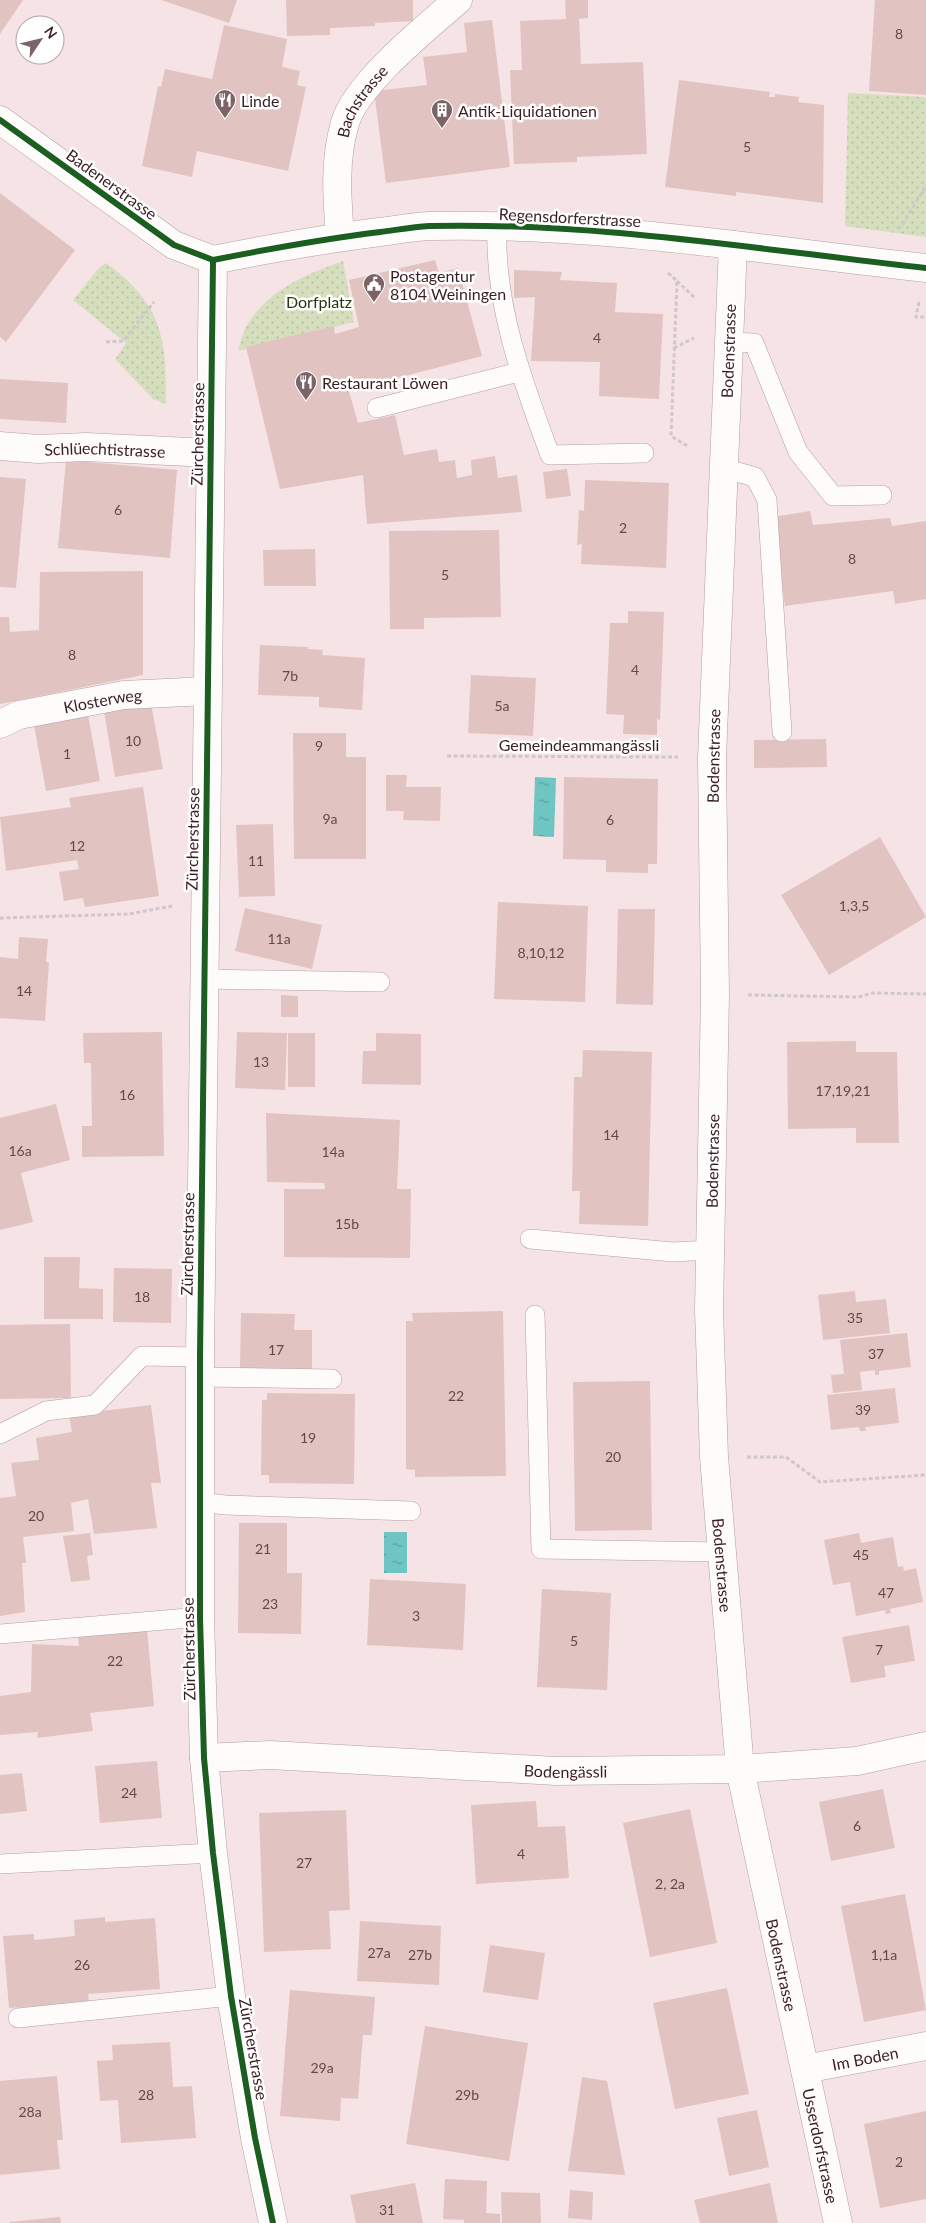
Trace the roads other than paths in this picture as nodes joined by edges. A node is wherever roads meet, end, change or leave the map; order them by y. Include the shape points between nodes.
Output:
1 (458, 0) edge
2 (0, 120) edge
3 (497, 227) junction
4 (340, 237) junction
5 (732, 245) junction
6 (213, 260) junction
7 (926, 268) edge
8 (728, 342) junction
9 (519, 372) junction
10 (377, 408) dead end
11 (0, 446) edge
12 (210, 453) junction
13 (644, 453) dead end
14 (723, 468) junction
15 (882, 495) dead end
16 (208, 691) junction
17 (0, 724) edge
18 (782, 732) dead end
19 (204, 979) junction
20 (380, 982) dead end
21 (530, 1239) dead end
22 (711, 1250) junction
23 (535, 1315) dead end
24 (200, 1367) junction
25 (332, 1378) dead end
26 (0, 1434) edge
27 (200, 1502) junction
28 (411, 1512) dead end
29 (721, 1552) junction
30 (200, 1617) junction
31 (0, 1634) edge
32 (926, 1746) edge
33 (204, 1758) junction
34 (740, 1769) junction
35 (212, 1853) junction
36 (0, 1864) edge
37 (231, 1996) junction
38 (18, 2018) dead end
39 (926, 2046) edge
40 (805, 2069) junction
41 (273, 2223) edge
42 (838, 2223) edge

1 - 4 street, Bachstrasse via 411,40 364,89 345,121 336,172
2 - 6 street, Badenerstrasse via 174,245
3 - 4 street, Regensdorferstrasse via 427,226
3 - 5 street, Regensdorferstrasse via 655,235
3 - 9 lane via 497,271
4 - 6 street, Regensdorferstrasse
5 - 7 street, Regensdorferstrasse
5 - 8 street, Bodenstrasse
6 - 12 street, Zürcherstrasse
8 - 14 street, Bodenstrasse
8 - 15 lane via 754,343 798,452 832,496
9 - 10 lane
9 - 13 lane via 550,454
11 - 12 street, Schlüechtistrasse
12 - 16 street, Zürcherstrasse
14 - 18 lane via 755,477 767,500
14 - 22 street, Bodenstrasse via 712,758 715,994
16 - 17 street, Klosterweg via 124,694 19,715
16 - 19 street, Zürcherstrasse
19 - 20 lane
19 - 24 street, Zürcherstrasse
21 - 22 lane via 673,1252
22 - 29 street, Bodenstrasse via 709,1310
23 - 29 lane via 541,1549
24 - 25 lane
24 - 26 lane via 142,1356 95,1405 46,1411
24 - 27 street, Zürcherstrasse
27 - 28 lane
27 - 30 street, Zürcherstrasse
29 - 34 street, Bodenstrasse
30 - 31 lane
30 - 33 street, Zürcherstrasse
32 - 34 street, Bodengässli via 857,1761
33 - 34 street, Bodengässli via 270,1755 556,1771
33 - 35 street, Zürcherstrasse
34 - 40 street, Bodenstrasse
35 - 36 lane
35 - 37 street, Zürcherstrasse
37 - 38 lane
37 - 41 street, Zürcherstrasse
39 - 40 street, Im Boden
40 - 42 street, Usserdorfstrasse

